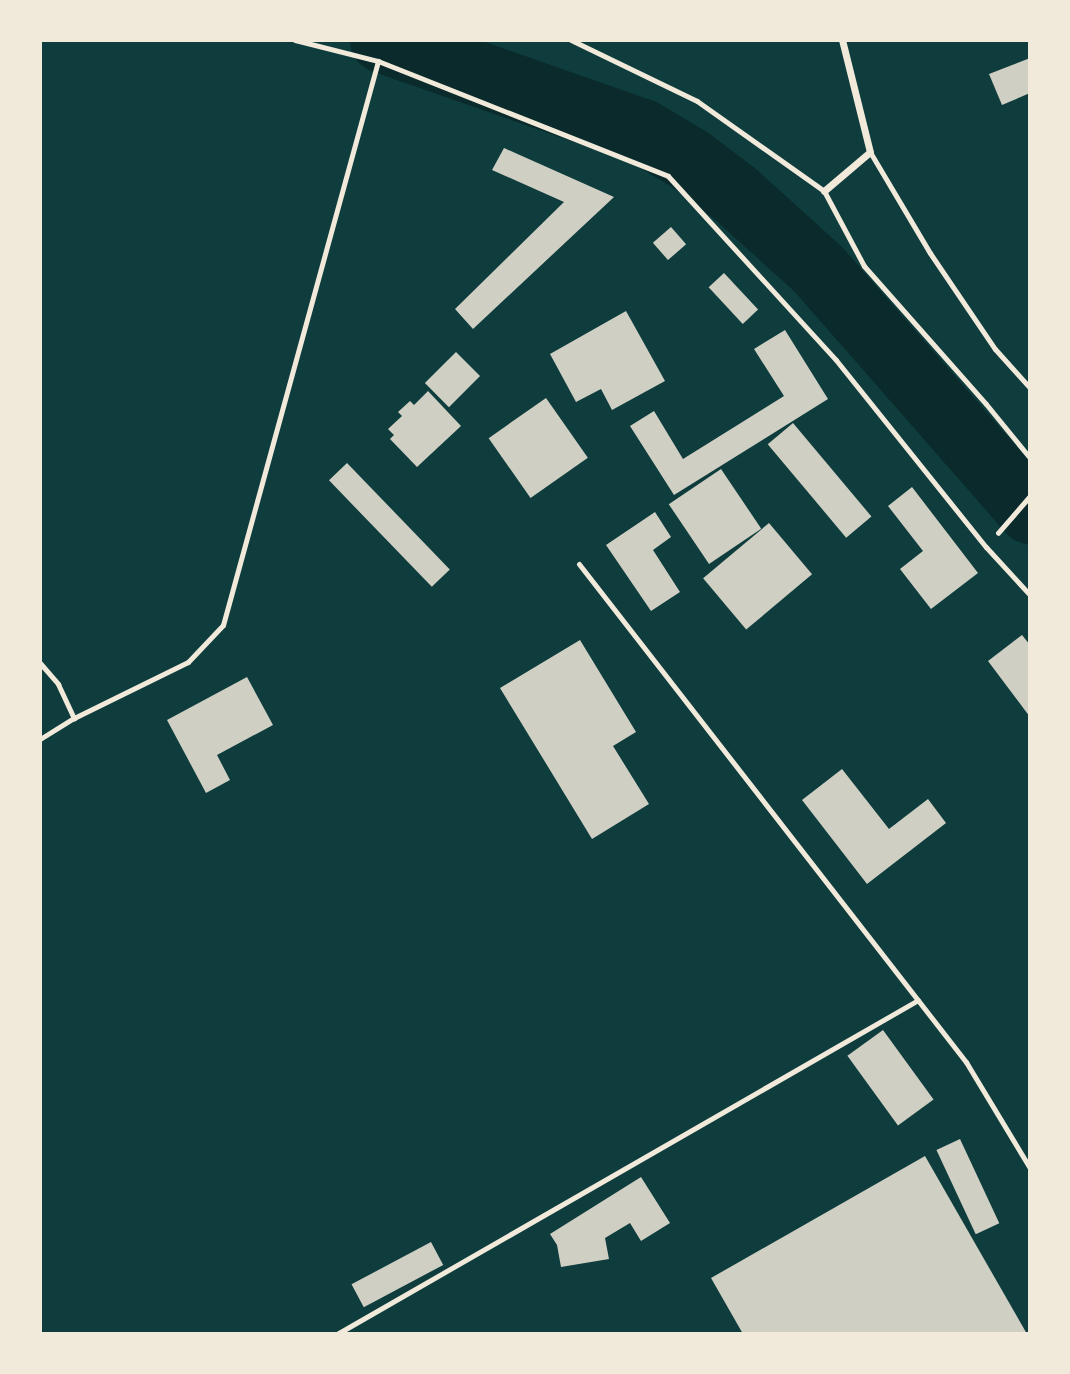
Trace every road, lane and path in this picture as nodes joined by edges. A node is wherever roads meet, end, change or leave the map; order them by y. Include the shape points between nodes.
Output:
1 (295, 40) edge
2 (571, 40) edge
3 (842, 40) edge
4 (378, 61) junction
5 (870, 152) junction
6 (824, 191) junction
7 (1030, 387) edge
8 (1030, 458) edge
9 (1030, 496) edge
10 (986, 547) junction
11 (579, 564) dead end
12 (1030, 595) edge
13 (40, 663) edge
14 (74, 718) junction
15 (40, 739) edge
16 (919, 1000) junction
17 (1030, 1168) edge
18 (337, 1334) edge

1 - 4 lane
2 - 6 lane via 697,101
3 - 5 street
4 - 10 lane via 668,176 836,360
4 - 14 lane via 223,625 188,662
5 - 6 street
5 - 7 lane via 937,264 995,349
6 - 8 lane via 864,266
9 - 10 path
10 - 12 lane
11 - 16 lane
13 - 14 lane via 58,684
14 - 15 lane
16 - 17 lane via 966,1062
16 - 18 lane

